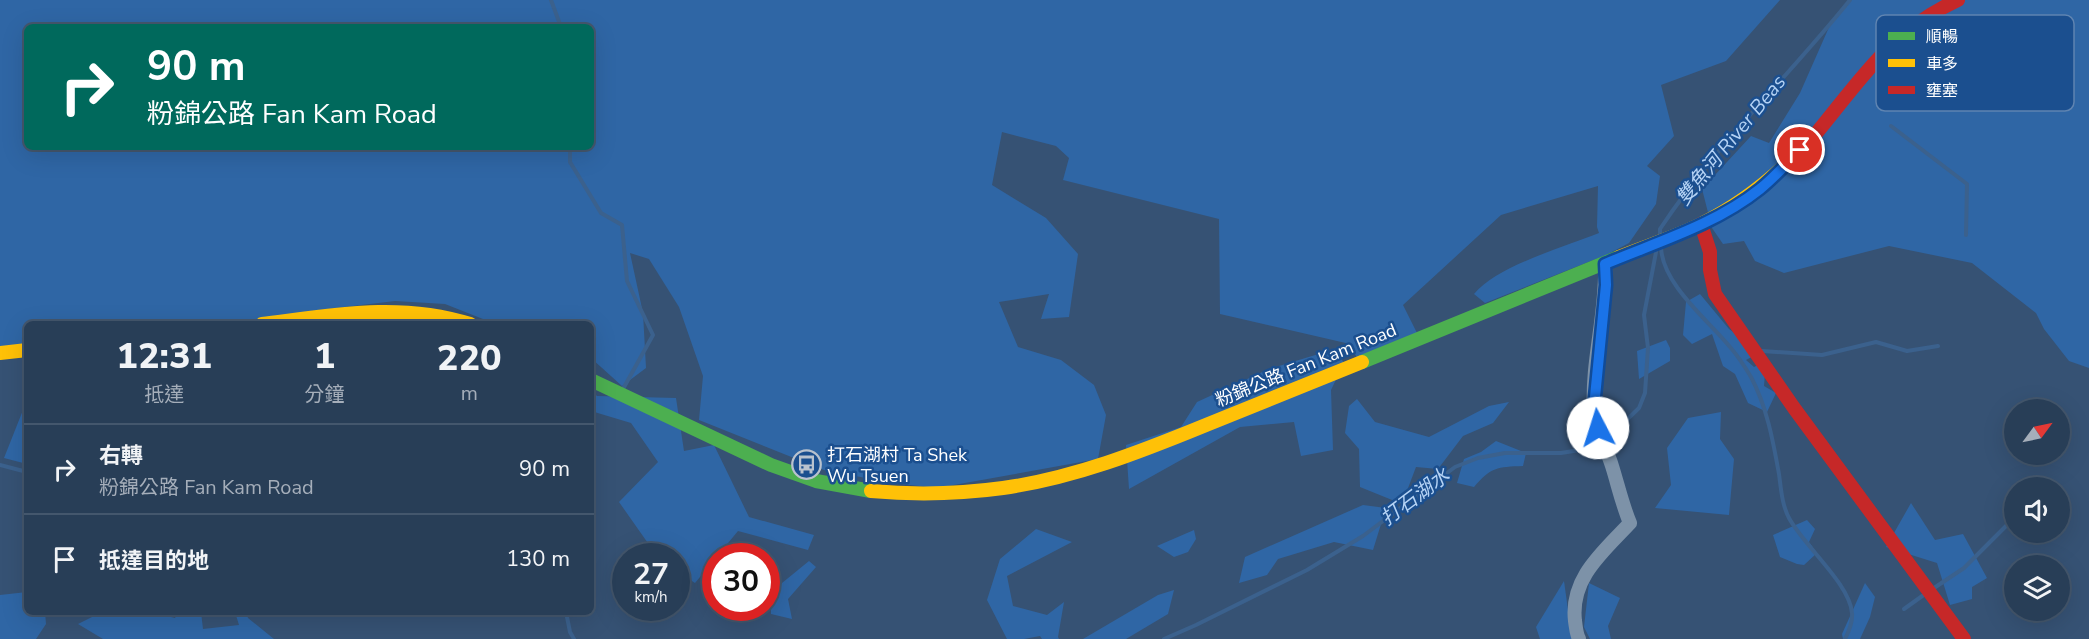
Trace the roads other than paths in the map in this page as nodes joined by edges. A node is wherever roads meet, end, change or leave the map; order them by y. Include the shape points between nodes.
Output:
1 (1958, 0) edge
2 (1927, 15) edge
3 (1876, 63) edge
4 (1701, 225) junction
5 (1605, 264) junction
6 (294, 321) edge
7 (460, 321) edge
8 (24, 350) edge
9 (0, 353) edge
10 (594, 381) edge
11 (1579, 639) edge
12 (1964, 639) edge

1 - 2 main road, 粉錦公路 Fan Kam Road
3 - 4 main road, 粉錦公路 Fan Kam Road via 1772,179
4 - 5 main road, 粉錦公路 Fan Kam Road
4 - 12 main road via 1710,252 1715,294
5 - 10 main road, 粉錦公路 Fan Kam Road via 1135,454 1067,476 1004,488 892,493 813,480 771,465
5 - 11 street via 1594,407 1630,523 1587,569 1577,589 1574,612
6 - 7 main road via 400,311 433,313
8 - 9 main road

